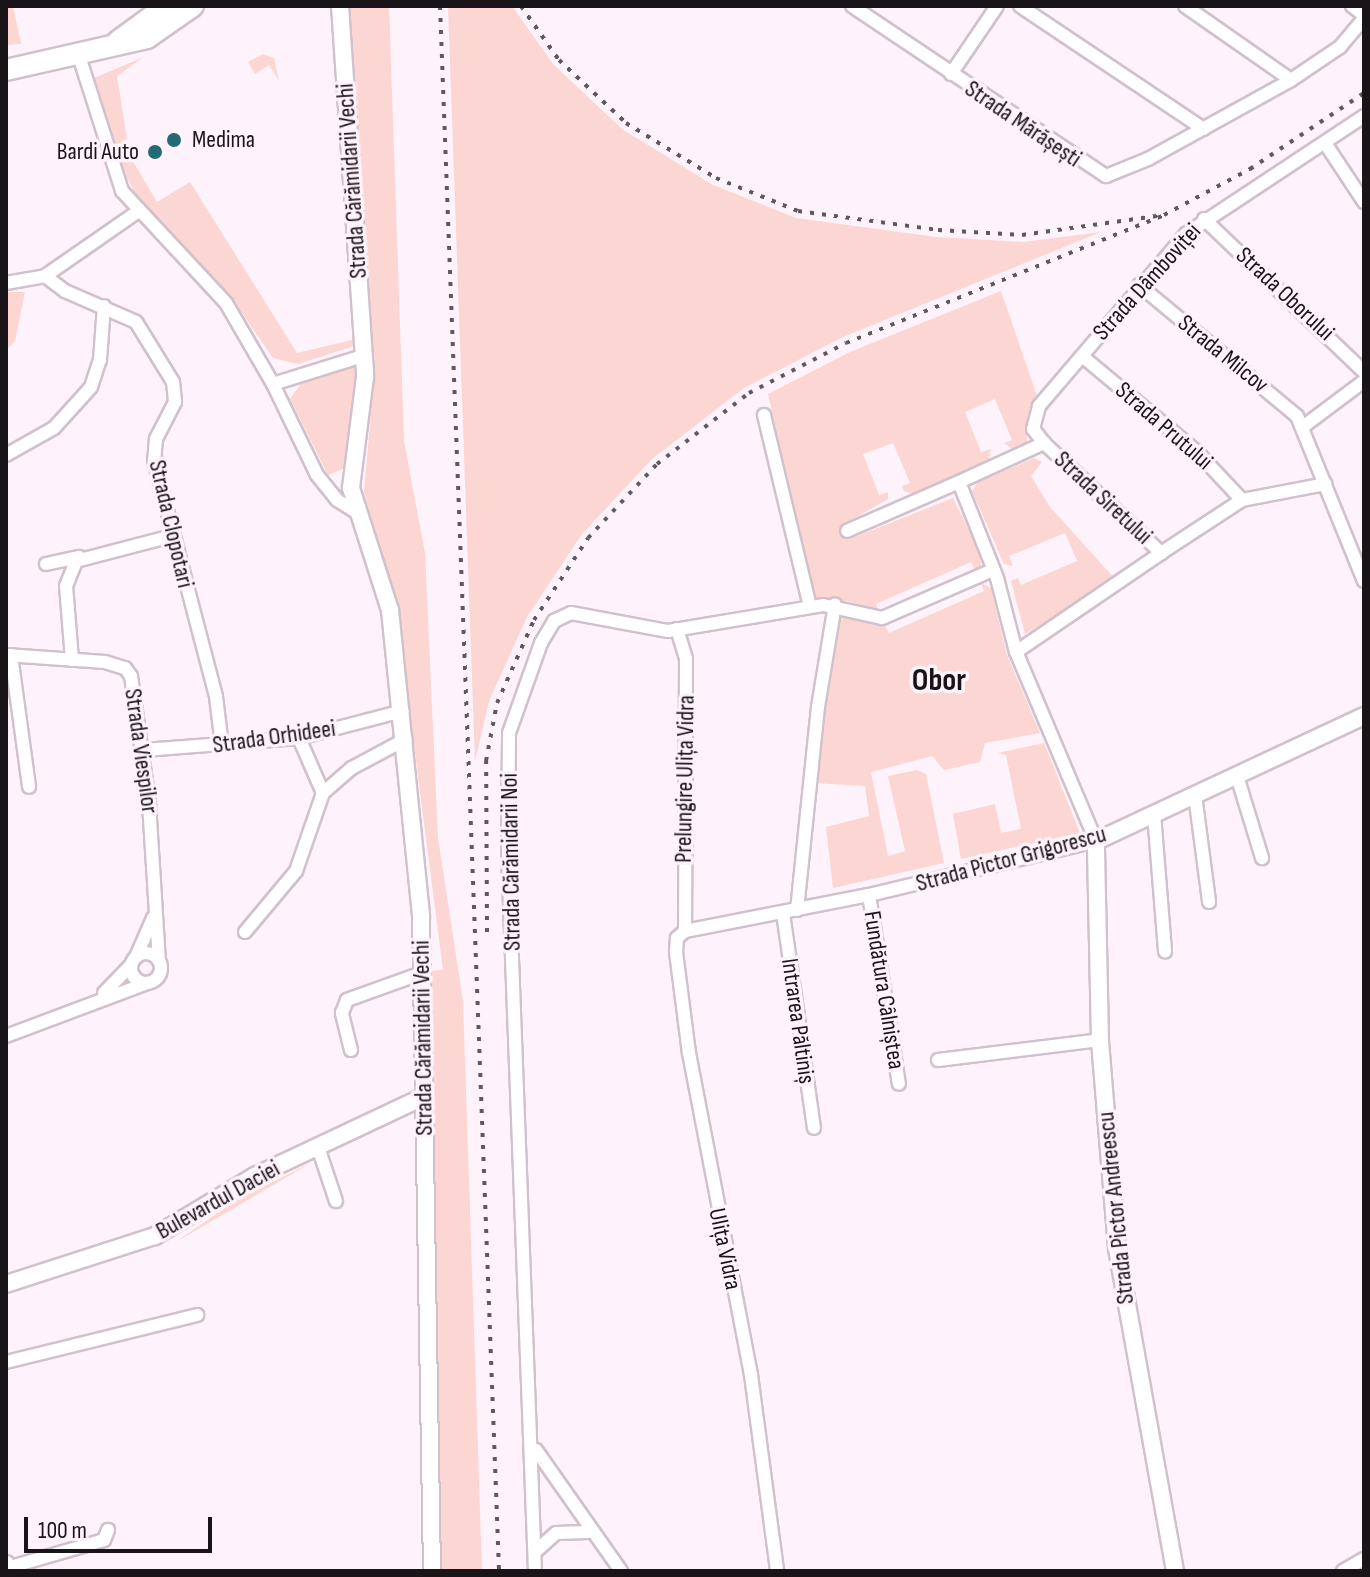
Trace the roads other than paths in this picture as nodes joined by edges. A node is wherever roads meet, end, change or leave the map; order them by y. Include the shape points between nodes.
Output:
1 (166, 6) edge
2 (193, 6) edge
3 (340, 6) edge
4 (852, 6) edge
5 (997, 6) edge
6 (1020, 6) edge
7 (1185, 6) edge
8 (1352, 6) edge
9 (1041, 12) edge
10 (1364, 16) edge
11 (118, 41) junction
12 (79, 56) junction
13 (6, 70) edge
14 (951, 74) junction
15 (1291, 80) junction
16 (1364, 116) edge
17 (1204, 129) junction
18 (1325, 143) junction
19 (1364, 202) edge
20 (137, 212) junction
21 (1204, 219) junction
22 (45, 276) junction
23 (6, 283) edge
24 (1139, 285) junction
25 (104, 306) junction
26 (363, 356) junction
27 (1082, 356) junction
28 (1364, 372) edge
29 (1364, 381) edge
30 (273, 384) junction
31 (764, 415) dead end
32 (1304, 426) junction
33 (1044, 443) junction
34 (6, 455) edge
35 (959, 482) junction
36 (1325, 484) junction
37 (1242, 500) junction
38 (356, 512) junction
39 (847, 531) dead end
40 (172, 536) junction
41 (1161, 553) junction
42 (82, 556) junction
43 (46, 564) dead end
44 (993, 570) junction
45 (1364, 581) edge
46 (835, 604) junction
47 (810, 606) junction
48 (677, 629) junction
49 (1016, 652) junction
50 (8, 655) edge
51 (72, 660) junction
52 (403, 711) junction
53 (1364, 716) edge
54 (299, 738) junction
55 (406, 739) junction
56 (222, 745) junction
57 (144, 750) junction
58 (1237, 776) junction
59 (29, 787) dead end
60 (323, 793) junction
61 (1195, 795) junction
62 (1154, 814) junction
63 (1096, 841) junction
64 (1262, 858) dead end
65 (869, 895) junction
66 (1209, 902) dead end
67 (156, 907) junction
68 (797, 910) junction
69 (783, 913) junction
70 (685, 931) junction
71 (245, 932) dead end
72 (1165, 952) dead end
73 (134, 961) junction
74 (159, 961) junction
75 (422, 973) junction
76 (147, 983) junction
77 (89, 1006) junction
78 (6, 1036) edge
79 (1100, 1040) junction
80 (351, 1050) dead end
81 (938, 1060) dead end
82 (899, 1084) dead end
83 (423, 1097) junction
84 (814, 1128) dead end
85 (318, 1147) junction
86 (336, 1201) dead end
87 (6, 1284) edge
88 (197, 1315) dead end
89 (6, 1362) edge
90 (534, 1447) junction
91 (108, 1530) dead end
92 (588, 1532) junction
93 (535, 1552) junction
94 (1364, 1559) edge
95 (7, 1568) edge
96 (432, 1571) edge
97 (535, 1571) edge
98 (621, 1571) edge
99 (777, 1571) edge
100 (1175, 1571) edge
101 (1343, 1571) edge

1 - 11 main road
2 - 11 main road via 147,38
3 - 26 street, Strada Cărămidarii Vechi
4 - 14 street, Strada Mărășești
5 - 14 street
6 - 9 street
7 - 15 street
8 - 10 street
9 - 17 street
10 - 15 street via 1340,47
11 - 12 main road
12 - 13 main road
12 - 20 street, Strada Cărămidarii Vechi via 110,164
14 - 17 street, Strada Mărășești via 1099,175 1120,172
15 - 17 street
16 - 18 street, Strada Dâmboviței
18 - 19 street
18 - 21 street, Strada Dâmboviței
20 - 22 street
20 - 30 street, Strada Cărămidarii Vechi via 220,295
21 - 24 street, Strada Dâmboviței
21 - 28 street, Strada Oborului
22 - 23 street
22 - 25 street, Strada Clopotari via 65,291
24 - 27 street, Strada Dâmboviței
24 - 32 street, Strada Milcov
25 - 34 street via 99,369 91,387 54,428
25 - 40 street, Strada Clopotari via 144,329 173,382 172,411 153,453
26 - 30 street
26 - 38 street, Strada Cărămidarii Vechi via 364,394 351,473
27 - 33 street, Strada Dâmboviței via 1035,413 1033,429
27 - 37 street, Strada Prutului via 1196,451
29 - 32 street
30 - 38 street, Strada Cărămidarii Vechi via 317,475 337,500
31 - 47 street
32 - 36 street
33 - 35 street
33 - 41 street, Strada Siretului
35 - 39 street
35 - 44 street
36 - 37 street
36 - 45 street
37 - 41 street, Strada Siretului
38 - 52 street, Strada Cărămidarii Vechi via 388,597
40 - 42 street
40 - 56 street, Strada Clopotari via 215,691
41 - 49 street
42 - 43 street
42 - 51 street via 66,580
44 - 46 street, Strada Cărămidarii Noi via 882,618
44 - 49 street
46 - 47 street, Strada Cărămidarii Noi
46 - 68 street via 818,707
47 - 48 street, Strada Cărămidarii Noi
48 - 70 street, Prelungire Ulița Vidra via 686,659
48 - 90 street, Strada Cărămidarii Noi via 561,614 541,643 509,733 508,853
49 - 63 street
50 - 51 street, Strada Viespilor
50 - 59 street
51 - 57 street, Strada Viespilor via 125,668 134,686
52 - 54 street, Strada Orhideei
52 - 55 street, Strada Cărămidarii Vechi
53 - 58 street, Strada Pictor Grigorescu
54 - 56 street, Strada Orhideei
54 - 60 street
55 - 60 street via 352,768
55 - 75 street, Strada Cărămidarii Vechi
56 - 57 street, Strada Orhideei
57 - 67 street, Strada Viespilor
58 - 61 street, Strada Pictor Grigorescu
58 - 64 street
60 - 71 street via 296,871
61 - 62 street, Strada Pictor Grigorescu
61 - 66 street
62 - 63 street, Strada Pictor Grigorescu
62 - 72 street
63 - 65 street, Strada Pictor Grigorescu
63 - 79 street, Strada Pictor Andreescu
65 - 68 street, Strada Pictor Grigorescu
65 - 82 street, Fundătura Câlniștea
67 - 73 street, Strada Viespilor
67 - 74 street, Strada Viespilor
68 - 69 street, Strada Pictor Grigorescu
69 - 70 street, Strada Pictor Grigorescu
69 - 84 street, Intrarea Păltiniș
70 - 99 street, Ulița Vidra via 677,938 676,952 691,1067 751,1375
73 - 74 street via 148,954
73 - 76 street via 134,976
73 - 77 street, Strada Viespilor
74 - 76 street via 160,975
75 - 80 street via 347,1000 342,1013
75 - 83 street, Strada Cărămidarii Vechi
76 - 77 street, Strada Viespilor
77 - 78 street, Strada Viespilor
79 - 81 street
79 - 100 street, Strada Pictor Andreescu via 1119,1261
83 - 85 street, Bulevardul Daciei
83 - 96 street, Strada Cărămidarii Vechi
85 - 86 street
85 - 87 street, Bulevardul Daciei via 220,1194 155,1236
88 - 89 street
90 - 92 street
90 - 93 street, Strada Cărămidarii Noi
91 - 95 street via 104,1540
92 - 93 street via 556,1533
92 - 98 street
93 - 97 street, Strada Cărămidarii Noi
94 - 101 street

